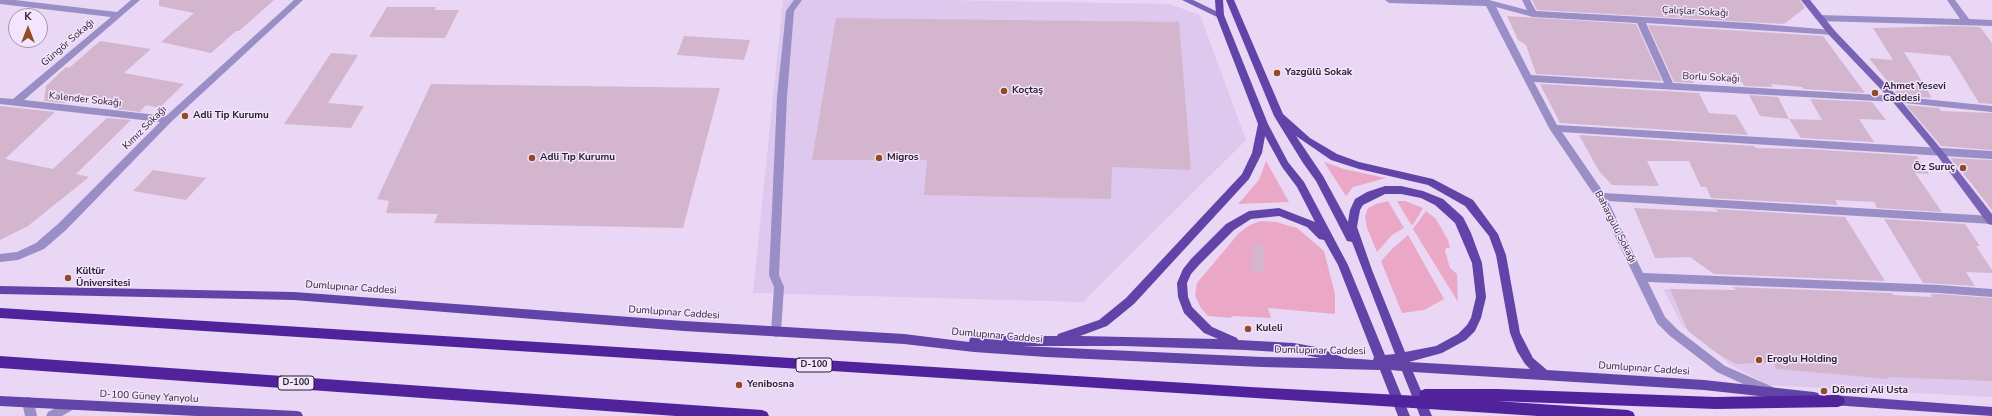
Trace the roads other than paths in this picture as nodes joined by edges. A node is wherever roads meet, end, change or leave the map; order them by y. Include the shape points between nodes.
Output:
1 (136, 0) edge
2 (299, 0) edge
3 (798, 0) edge
4 (1186, 0) edge
5 (1219, 0) edge
6 (1230, 0) edge
7 (1389, 0) edge
8 (1526, 0) edge
9 (1805, 0) edge
10 (1951, 0) edge
11 (0, 1) edge
12 (1489, 3) junction
13 (1533, 14) junction
14 (118, 15) junction
15 (1220, 15) junction
16 (1819, 18) junction
17 (1640, 20) junction
18 (1967, 22) junction
19 (1992, 23) edge
20 (1832, 33) junction
21 (1527, 78) junction
22 (1670, 87) junction
23 (1895, 99) junction
24 (0, 101) edge
25 (15, 103) junction
26 (1992, 109) edge
27 (1279, 116) junction
28 (168, 120) junction
29 (1263, 124) junction
30 (1554, 128) junction
31 (1939, 152) junction
32 (1992, 155) edge
33 (1601, 197) junction
34 (1992, 220) edge
35 (0, 258) edge
36 (1364, 263) junction
37 (1343, 265) junction
38 (1640, 277) junction
39 (0, 290) edge
40 (1992, 293) edge
41 (0, 313) edge
42 (776, 332) junction
43 (904, 339) junction
44 (1045, 341) junction
45 (1246, 345) junction
46 (0, 362) edge
47 (1349, 363) junction
48 (1544, 375) junction
49 (1769, 391) junction
50 (1376, 398) junction
51 (0, 400) edge
52 (1838, 401) junction
53 (28, 402) junction
54 (592, 404) junction
55 (70, 405) junction
56 (1992, 412) edge
57 (32, 416) edge
58 (52, 416) edge
59 (297, 416) edge
60 (647, 416) edge
61 (762, 416) edge
62 (1404, 416) edge
63 (1426, 416) edge
64 (1628, 416) edge

1 - 14 street, Güngör Sokağı
2 - 28 street, Kımız Sokağı
3 - 42 street via 790,11 782,97 774,275 779,287
4 - 15 street
5 - 15 main road
6 - 27 main road
7 - 12 street, Çalışlar Sokağı
8 - 13 street
9 - 16 street
10 - 18 street
11 - 14 street
12 - 13 street, Çalışlar Sokağı
12 - 21 street, Bahargülü Sokağı
13 - 17 street, Çalışlar Sokağı
14 - 25 street, Güngör Sokağı
15 - 29 main road
16 - 18 street
16 - 20 street
17 - 20 street, Çalışlar Sokağı
17 - 22 street
18 - 19 street
20 - 23 street
21 - 22 street, Borlu Sokağı
21 - 30 street, Bahargülü Sokağı
22 - 23 street, Borlu Sokağı
23 - 26 street, Borlu Sokağı
23 - 31 street
24 - 25 street, Kalender Sokağı
25 - 28 street, Kalender Sokağı
27 - 36 main road via 1320,179
27 - 48 main road via 1307,140 1334,157 1430,182 1469,203 1493,234 1501,255 1515,333 1521,348 1528,361
28 - 35 street, Kımız Sokağı via 45,241 18,256
29 - 37 main road via 1285,164 1301,185
29 - 44 main road via 1257,153 1246,176 1130,302 1094,328
30 - 31 street
30 - 33 street, Bahargülü Sokağı
31 - 32 street
31 - 34 street
33 - 34 street
33 - 38 street, Bahargülü Sokağı
36 - 47 main road via 1352,227 1359,202 1385,190 1401,190 1423,195 1439,202 1459,220 1477,263 1481,297 1471,328 1462,337 1438,350
36 - 63 main road
37 - 45 main road via 1320,230 1296,216 1279,212 1249,215 1230,227 1187,272 1182,283 1183,298 1188,310 1208,330
37 - 62 main road
38 - 40 street
38 - 49 street, Bahargülü Sokağı via 1661,320 1674,333 1721,369
39 - 42 main road, Dumlupınar Caddesi via 294,296
41 - 50 highway, D-100 via 1250,393
42 - 43 main road, Dumlupınar Caddesi
43 - 44 main road
43 - 47 main road, Dumlupınar Caddesi via 974,347 1179,359
44 - 45 main road
45 - 47 main road via 1316,352
46 - 54 highway, D-100
47 - 48 main road, Dumlupınar Caddesi
48 - 49 main road, Dumlupınar Caddesi
49 - 52 main road, Dumlupınar Caddesi
50 - 52 highway via 1458,394 1716,403
50 - 64 highway, D-100
51 - 53 main road, D-100 Güney Yanyolu
52 - 56 main road, Dumlupınar Caddesi
53 - 55 main road, D-100 Güney Yanyolu
53 - 57 street
54 - 60 highway
54 - 61 highway, D-100
55 - 58 street
55 - 59 main road, D-100 Güney Yanyolu

